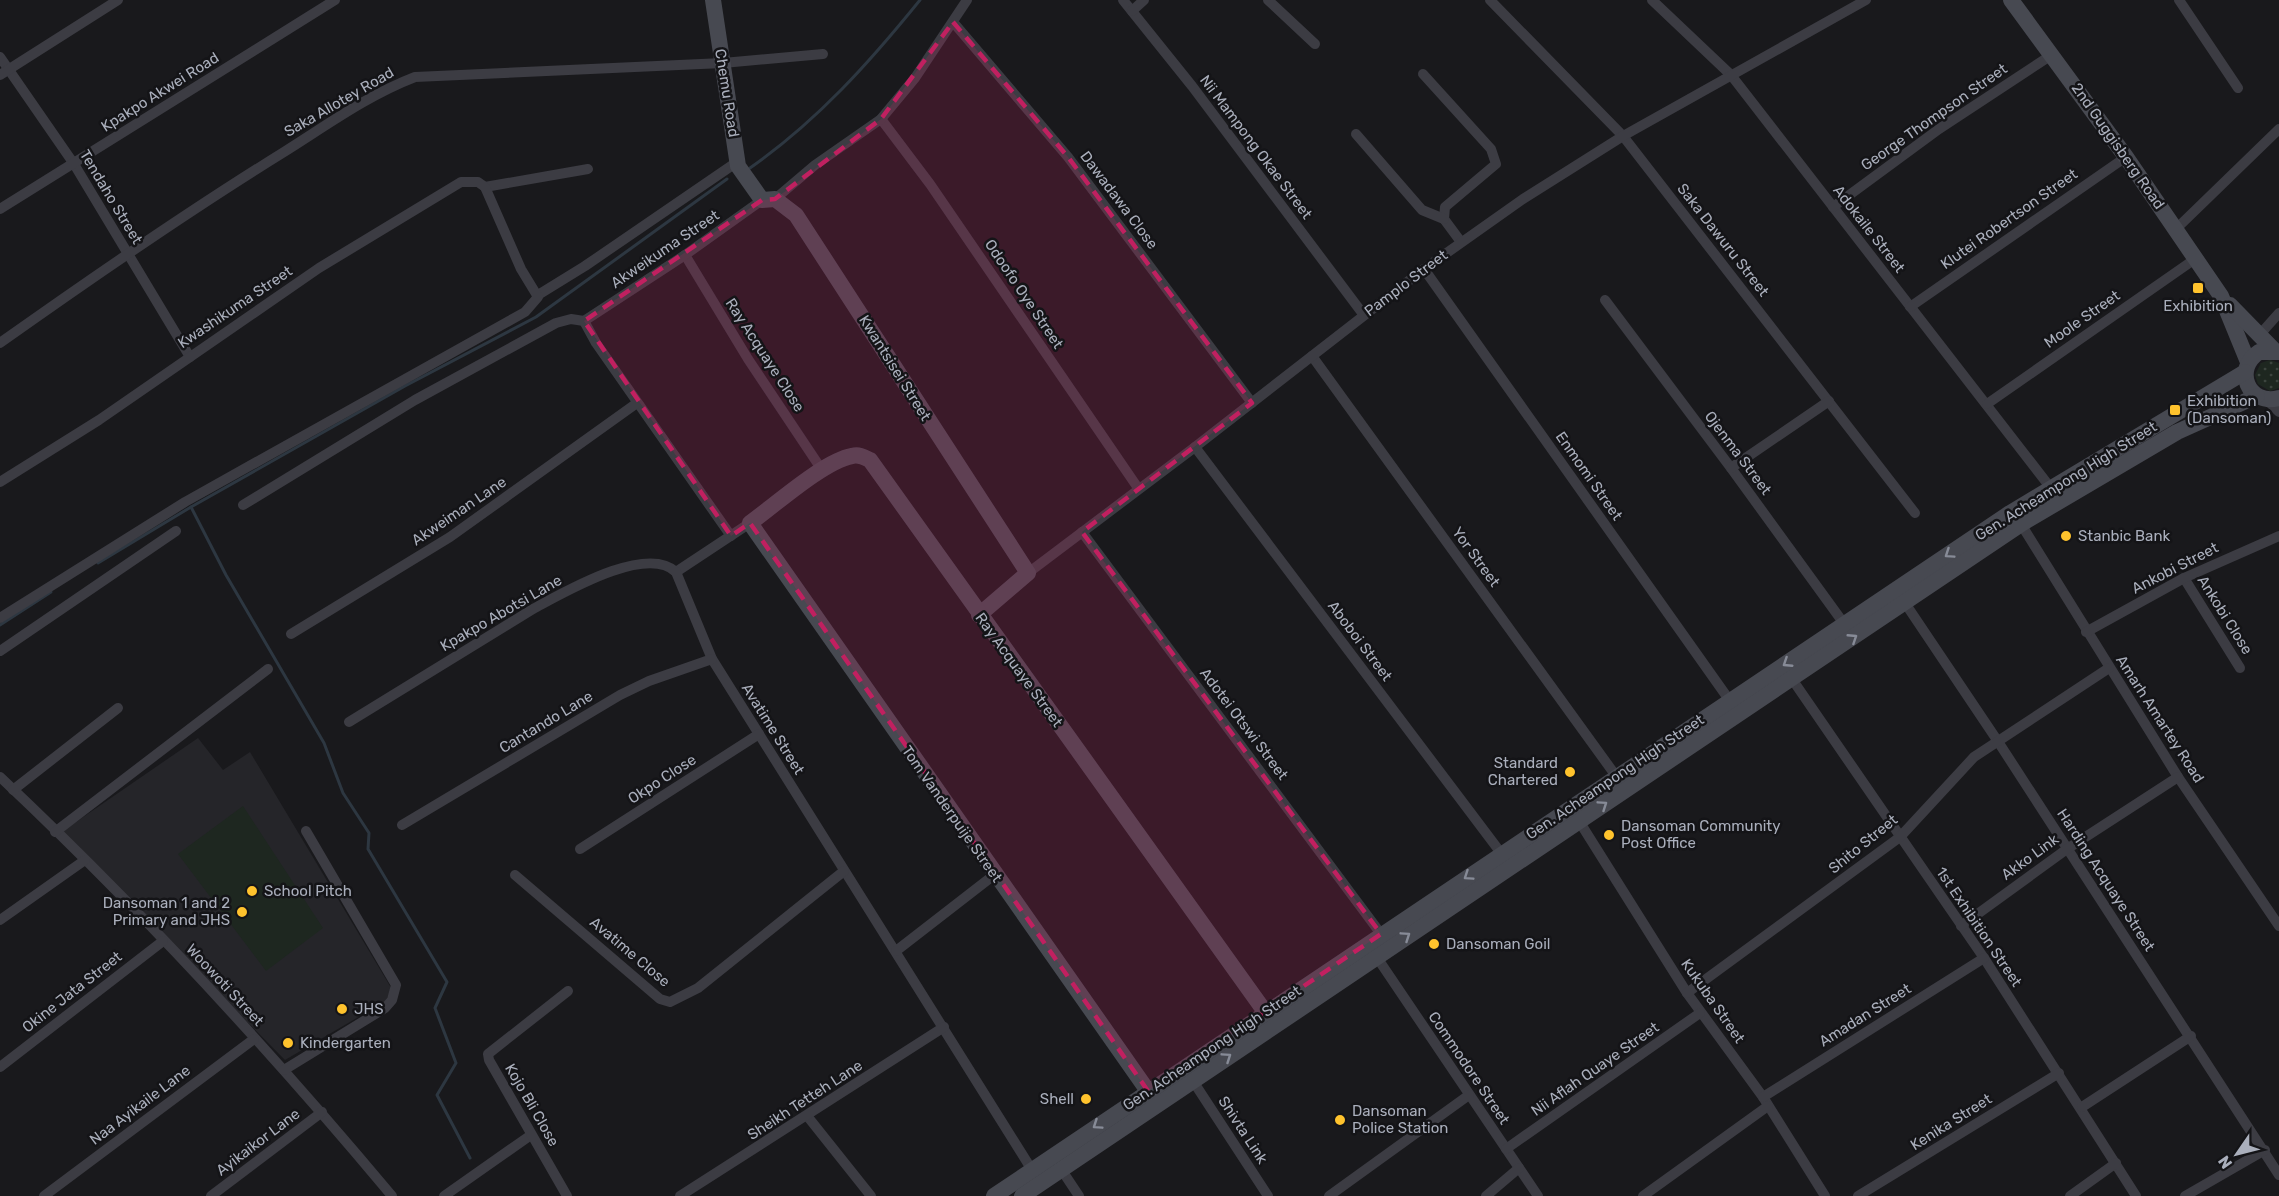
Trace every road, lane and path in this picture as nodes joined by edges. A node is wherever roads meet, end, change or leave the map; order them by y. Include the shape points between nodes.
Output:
1 (118, 0) edge
2 (334, 0) edge
3 (713, 0) edge
4 (967, 0) edge
5 (1123, 0) edge
6 (1144, 0) edge
7 (1268, 0) edge
8 (1490, 0) edge
9 (1652, 0) edge
10 (1866, 0) edge
11 (2011, 0) edge
12 (2179, 0) edge
13 (1132, 11) junction
14 (953, 22) junction
15 (1315, 44) dead end
16 (823, 54) dead end
17 (2053, 54) junction
18 (0, 57) edge
19 (723, 63) junction
20 (4, 72) edge
21 (1423, 74) dead end
22 (1731, 75) junction
23 (2238, 88) dead end
24 (881, 119) junction
25 (2279, 129) edge
26 (1356, 134) dead end
27 (1623, 136) junction
28 (2126, 157) junction
29 (74, 164) junction
30 (738, 164) junction
31 (588, 169) dead end
32 (749, 183) joint
33 (487, 191) junction
34 (769, 200) junction
35 (1833, 207) junction
36 (0, 209) edge
37 (1444, 219) junction
38 (2176, 229) junction
39 (1461, 242) junction
40 (127, 252) junction
41 (685, 255) junction
42 (2195, 259) junction
43 (1424, 269) junction
44 (538, 295) junction
45 (2221, 296) junction
46 (1605, 300) dead end
47 (1910, 307) junction
48 (2279, 313) edge
49 (1364, 314) junction
50 (2244, 318) junction
51 (584, 321) junction
52 (2263, 332) junction
53 (2241, 340) junction
54 (0, 343) edge
55 (2278, 349) edge
56 (1312, 356) junction
57 (190, 357) junction
58 (2247, 367) junction
59 (2224, 386) junction
60 (2267, 398) edge
61 (1829, 401) junction
62 (637, 402) junction
63 (1252, 403) junction
64 (1987, 404) junction
65 (2279, 412) edge
66 (1195, 447) junction
67 (1731, 468) junction
68 (822, 470) junction
69 (0, 482) edge
70 (2050, 487) junction
71 (1138, 488) junction
72 (243, 505) dead end
73 (1915, 513) dead end
74 (750, 523) junction
75 (2021, 524) junction
76 (176, 531) dead end
77 (1082, 532) junction
78 (731, 536) junction
79 (2279, 536) edge
80 (676, 572) junction
81 (1028, 573) junction
82 (2184, 578) junction
83 (1905, 603) junction
84 (979, 615) junction
85 (0, 618) edge
86 (1845, 625) junction
87 (2086, 632) junction
88 (291, 634) dead end
89 (0, 651) edge
90 (712, 659) junction
91 (2109, 668) junction
92 (2240, 668) dead end
93 (268, 669) dead end
94 (1792, 679) junction
95 (1730, 701) junction
96 (118, 708) dead end
97 (349, 722) dead end
98 (759, 734) junction
99 (1997, 740) junction
100 (1616, 776) junction
101 (0, 777) edge
102 (2178, 777) junction
103 (13, 790) junction
104 (1579, 821) junction
105 (402, 825) dead end
106 (306, 831) dead end
107 (55, 832) junction
108 (1900, 837) junction
109 (580, 849) dead end
110 (2067, 849) junction
111 (1501, 853) junction
112 (85, 860) junction
113 (844, 871) junction
114 (515, 875) dead end
115 (994, 876) junction
116 (0, 920) edge
117 (1961, 926) junction
118 (2279, 926) edge
119 (1381, 934) junction
120 (163, 941) junction
121 (896, 951) junction
122 (1376, 956) junction
123 (1983, 958) junction
124 (568, 991) dead end
125 (1687, 993) junction
126 (1266, 1013) junction
127 (1700, 1013) junction
128 (944, 1028) junction
129 (2191, 1036) junction
130 (254, 1039) junction
131 (0, 1067) edge
132 (284, 1070) junction
133 (2059, 1073) junction
134 (1193, 1080) junction
135 (1469, 1095) junction
136 (1152, 1098) junction
137 (1766, 1102) junction
138 (2082, 1107) junction
139 (322, 1112) junction
140 (808, 1117) junction
141 (531, 1135) junction
142 (1506, 1149) junction
143 (2265, 1150) junction
144 (2116, 1163) junction
145 (1519, 1168) junction
146 (1061, 1169) junction
147 (1032, 1170) junction
148 (2279, 1175) edge
149 (44, 1196) edge
150 (212, 1196) edge
151 (393, 1196) edge
152 (444, 1196) edge
153 (567, 1196) edge
154 (680, 1196) edge
155 (871, 1196) edge
156 (994, 1196) edge
157 (1022, 1196) edge
158 (1079, 1196) edge
159 (1268, 1196) edge
160 (1329, 1196) edge
161 (1486, 1196) edge
162 (1538, 1196) edge
163 (1643, 1196) edge
164 (1825, 1196) edge
165 (1858, 1196) edge
166 (2070, 1196) edge
167 (2136, 1196) edge
168 (2185, 1196) edge

1 - 20 street
2 - 29 street, Kpakpo Akwei Road
3 - 19 main road, Chemu Road
4 - 14 street, Akweikuma Street
5 - 13 street, Nii Mampong Okae Street
6 - 13 street
7 - 15 street
8 - 27 street, Saka Dawuru Street
9 - 22 street, Adokaile Street
10 - 22 street, Pamplo Street
11 - 17 main road, 2nd Guggisberg Road
12 - 23 street
13 - 49 street, Nii Mampong Okae Street
14 - 24 street, Akweikuma Street
14 - 63 street, Dawadawa Close via 1068,157
16 - 19 street, Saka Allotey Road
17 - 28 main road, 2nd Guggisberg Road
17 - 35 street, George Thompson Street
18 - 20 street, Tendaho Street
19 - 30 main road, Chemu Road
19 - 40 street, Saka Allotey Road via 415,77 377,94
20 - 29 street, Tendaho Street
21 - 37 street via 1491,149 1496,164 1445,207
22 - 27 street, Pamplo Street
22 - 35 street, Adokaile Street
24 - 34 street, Akweikuma Street
24 - 71 street, Odoofo Oye Street via 937,194
25 - 38 street
26 - 37 street via 1422,210
27 - 39 street, Pamplo Street via 1565,170
27 - 61 street, Saka Dawuru Street
28 - 38 main road, 2nd Guggisberg Road
28 - 47 street, Klutei Robertson Street
29 - 36 street, Kpakpo Akwei Road
29 - 40 street, Tendaho Street
30 - 32 main road, Chemu Road
30 - 44 street
31 - 33 street, Kwashikuma Street
32 - 34 main road, Kwantsisei Street
33 - 44 street via 521,269
33 - 57 street, Kwashikuma Street via 478,182 461,182 319,268
34 - 41 street, Akweikuma Street
34 - 81 main road, Kwantsisei Street via 796,215
35 - 47 street, Adokaile Street
37 - 39 street
38 - 42 main road, 2nd Guggisberg Road
39 - 43 street, Pamplo Street
40 - 54 street, Saka Allotey Road
40 - 57 street, Tendaho Street
41 - 51 street, Akweikuma Street
41 - 68 street, Ray Acquaye Close
42 - 45 main road, 2nd Guggisberg Road
42 - 64 street, Moole Street
43 - 49 street, Pamplo Street
43 - 95 street, Enmomi Street
44 - 85 street via 525,312 185,502
45 - 50 main road, 2nd Guggisberg Road
45 - 53 main road, 2nd Guggisberg Road
46 - 67 street, Ojenma Street
47 - 64 street, Adokaile Street
48 - 52 street
49 - 56 street, Pamplo Street
50 - 52 main road
50 - 55 main road, 2nd Guggisberg Road
51 - 62 street
51 - 72 street via 556,323 416,400
52 - 55 main road
53 - 58 main road, 2nd Guggisberg Road
53 - 59 main road via 2235,369
55 - 58 main road, Gen. Acheampong High Street via 2259,352
56 - 63 street, Pamplo Street
56 - 100 street, Yor Street
57 - 69 street, Kwashikuma Street
58 - 59 main road, Gen. Acheampong High Street
58 - 60 main road, 2nd Guggisberg Road via 2247,386
59 - 70 main road, Gen. Acheampong High Street
60 - 65 street
60 - 75 main road, Gen. Acheampong High Street via 2177,432
61 - 67 street
61 - 73 street, Saka Dawuru Street
62 - 78 street
62 - 88 street, Akweiman Lane via 450,537
63 - 66 street, Pamplo Street
64 - 70 street, Adokaile Street
66 - 71 street, Pamplo Street
66 - 111 street, Aboboi Street
67 - 86 street, Ojenma Street
68 - 74 main road, Ray Acquaye Street
68 - 84 main road, Ray Acquaye Street via 852,456 870,460
70 -> 86 main road, Gen. Acheampong High Street
71 - 77 street, Pamplo Street
74 - 78 street, Ray Acquaye Street
74 - 115 main road, Tom Vanderpuije Street
75 - 83 main road, Gen. Acheampong High Street
75 - 87 street, Amarh Amartey Road
76 - 89 street
77 - 81 street, Pamplo Street
77 - 119 street, Adotei Otswi Street
78 - 80 street
79 - 82 street, Ankobi Street
80 - 90 street, Avatime Street
80 - 97 street, Kpakpo Abotsi Lane via 663,564 639,565 565,592
81 - 84 main road, Pamplo Street
82 - 87 street, Ankobi Street
82 - 92 street, Ankobi Close
94 -> 83 main road, Gen. Acheampong High Street
83 - 99 street, Harding Acquaye Street
84 - 126 main road, Ray Acquaye Street
86 -> 95 main road, Gen. Acheampong High Street
87 - 91 street, Amarh Amartey Road
90 - 98 street, Avatime Street
90 - 105 street, Cantando Lane via 620,695
91 - 99 street, Shito Street
91 - 102 street, Amarh Amartey Road
93 - 107 street
104 -> 94 main road, Gen. Acheampong High Street
94 - 108 street, 1st Exhibition Street
95 - 100 main road, Gen. Acheampong High Street
96 - 103 street
98 - 109 street, Okpo Close
98 - 113 street, Avatime Street
99 - 108 street, Shito Street via 1974,757
99 - 110 street, Harding Acquaye Street
100 - 111 main road, Gen. Acheampong High Street
101 - 103 street, Woowoti Street
102 - 110 street, Akko Link
102 - 118 street, Amarh Amartey Road
103 - 107 street, Woowoti Street
122 -> 104 main road, Gen. Acheampong High Street
104 - 125 street, Kukuba Street
106 - 132 street via 396,985 385,1008
107 - 112 street, Woowoti Street
108 - 117 street, 1st Exhibition Street
108 - 125 street, Shito Street
110 - 117 street, Akko Link
110 - 129 street, Harding Acquaye Street
111 -> 119 main road, Gen. Acheampong High Street
112 - 116 street
112 - 120 street, Woowoti Street
113 - 114 street, Avatime Close via 698,988 670,1002 660,999
113 - 121 street, Avatime Street
115 - 121 street
115 - 136 main road, Tom Vanderpuije Street
117 - 123 street, 1st Exhibition Street
119 - 126 main road, Gen. Acheampong High Street
120 - 130 street, Woowoti Street
120 - 131 street, Okine Jata Street
121 - 128 street, Avatime Street
134 -> 122 main road, Gen. Acheampong High Street
122 - 135 street, Commodore Street
123 - 133 street, 1st Exhibition Street
123 - 137 street, Amadan Street
124 - 141 street, Kojo Bli Close via 488,1054
125 - 127 street, Kukuba Street
126 - 136 main road, Gen. Acheampong High Street
127 - 137 street, Kukuba Street
127 - 142 street, Nii Aflah Quaye Street
128 - 140 street, Sheikh Tetteh Lane
128 - 147 street, Avatime Street
129 - 138 street
129 - 143 street, Harding Acquaye Street
130 - 132 street, Woowoti Street
130 - 149 street, Naa Ayikaile Lane
132 - 139 street, Woowoti Street
133 - 138 street, 1st Exhibition Street
133 - 165 street, Kenika Street
134 - 136 main road, Gen. Acheampong High Street
134 - 159 street, Shivta Link
135 - 142 street, Commodore Street
135 - 160 street
136 - 146 main road, Gen. Acheampong High Street
136 -> 147 main road, Gen. Acheampong High Street
137 - 163 street, Amadan Street
137 - 164 street, Kukuba Street
138 - 144 street, 1st Exhibition Street
139 - 150 street, Ayikaikor Lane
139 - 151 street, Woowoti Street
140 - 154 street, Sheikh Tetteh Lane
140 - 155 street
141 - 152 street
141 - 153 street, Kojo Bli Close
142 - 145 street, Commodore Street
143 - 148 street, Harding Acquaye Street
143 - 168 street
144 - 166 street
144 - 167 street, 1st Exhibition Street
145 - 161 street
145 - 162 street, Commodore Street
146 - 157 main road, Gen. Acheampong High Street
146 - 158 street
147 - 156 main road, Gen. Acheampong High Street

